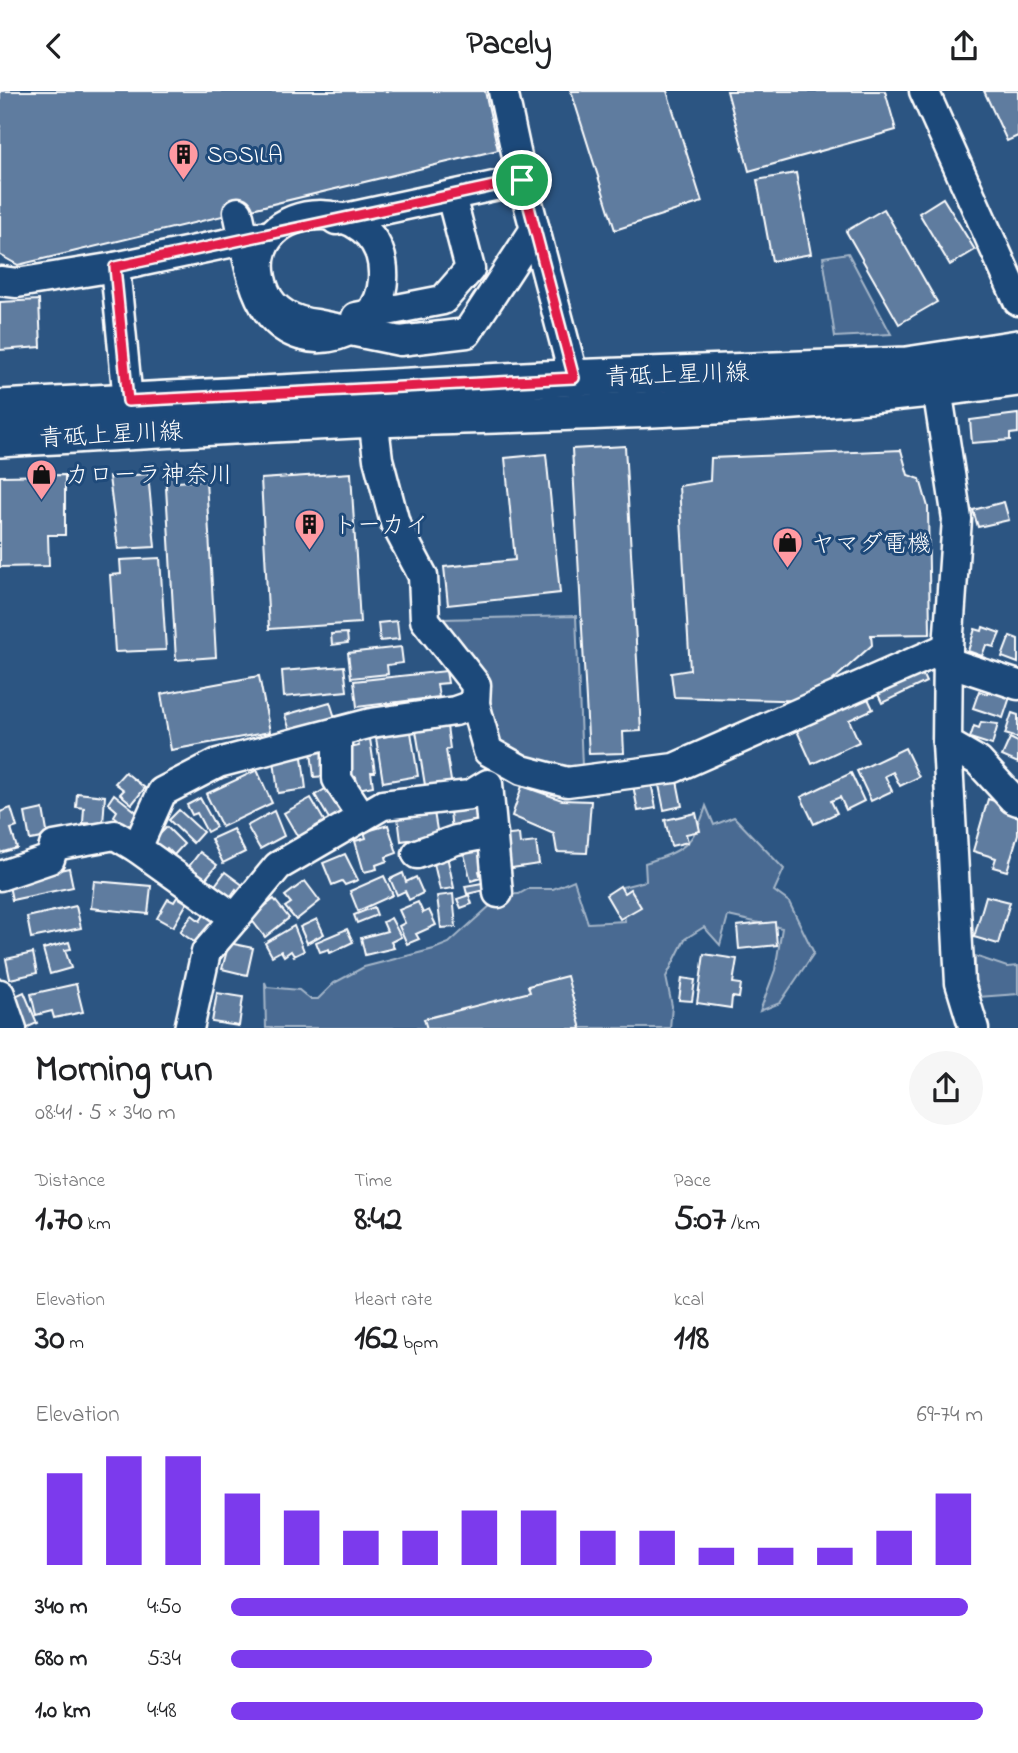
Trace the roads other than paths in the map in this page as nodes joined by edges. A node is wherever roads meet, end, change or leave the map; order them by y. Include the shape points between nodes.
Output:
1 (503, 91) edge
2 (924, 91) edge
3 (522, 180) junction
4 (451, 196) junction
5 (238, 212) dead end
6 (535, 229) junction
7 (115, 267) junction
8 (0, 281) edge
9 (1018, 301) edge
10 (316, 324) junction
11 (1018, 348) edge
12 (936, 376) junction
13 (574, 378) junction
14 (1018, 378) edge
15 (128, 401) junction
16 (372, 404) junction
17 (0, 408) edge
18 (0, 439) edge
19 (948, 654) junction
20 (1018, 685) edge
21 (475, 704) junction
22 (337, 732) junction
23 (947, 743) junction
24 (488, 751) junction
25 (488, 784) junction
26 (1018, 801) edge
27 (362, 817) junction
28 (493, 833) junction
29 (137, 848) junction
30 (417, 854) dead end
31 (0, 876) edge
32 (498, 893) dead end
33 (235, 918) junction
34 (0, 995) edge
35 (12, 1028) edge
36 (189, 1028) edge
37 (974, 1028) edge

1 - 3 street
2 - 9 street
3 - 4 street
3 - 6 street
4 - 7 street
4 - 10 street via 470,269 443,300
5 - 10 street via 264,306 280,325 309,339 342,335 374,308 383,275 372,241 352,222 325,214 297,218 271,237 257,266 267,295 292,319
6 - 10 street via 467,333 400,341
6 - 13 street
7 - 8 street via 17,283
7 - 15 street
11 - 12 main road, 青砥上星川線
12 - 13 main road, 青砥上星川線
12 - 14 main road, 青砥上星川線
12 - 16 main road, 青砥上星川線 via 591,412
12 - 19 street via 957,520
13 - 16 main road, 青砥上星川線
15 - 16 main road, 青砥上星川線
15 - 17 main road, 青砥上星川線
16 - 18 main road, 青砥上星川線
16 - 21 street via 378,459 395,523 423,576 425,620 476,684
19 - 20 street
19 - 23 street
19 - 24 street via 674,768 567,782 522,770
21 - 22 street
21 - 24 street
22 - 27 street via 337,779
22 - 29 street via 218,763 162,792
23 - 26 street via 978,761
23 - 37 street via 959,970
24 - 25 street
25 - 27 street via 470,795 383,805
25 - 28 street
27 - 33 street via 278,866
28 - 30 street
28 - 32 street
29 - 31 street via 115,835 54,846 50,859
29 - 33 street
33 - 36 street via 206,952
34 - 35 street

